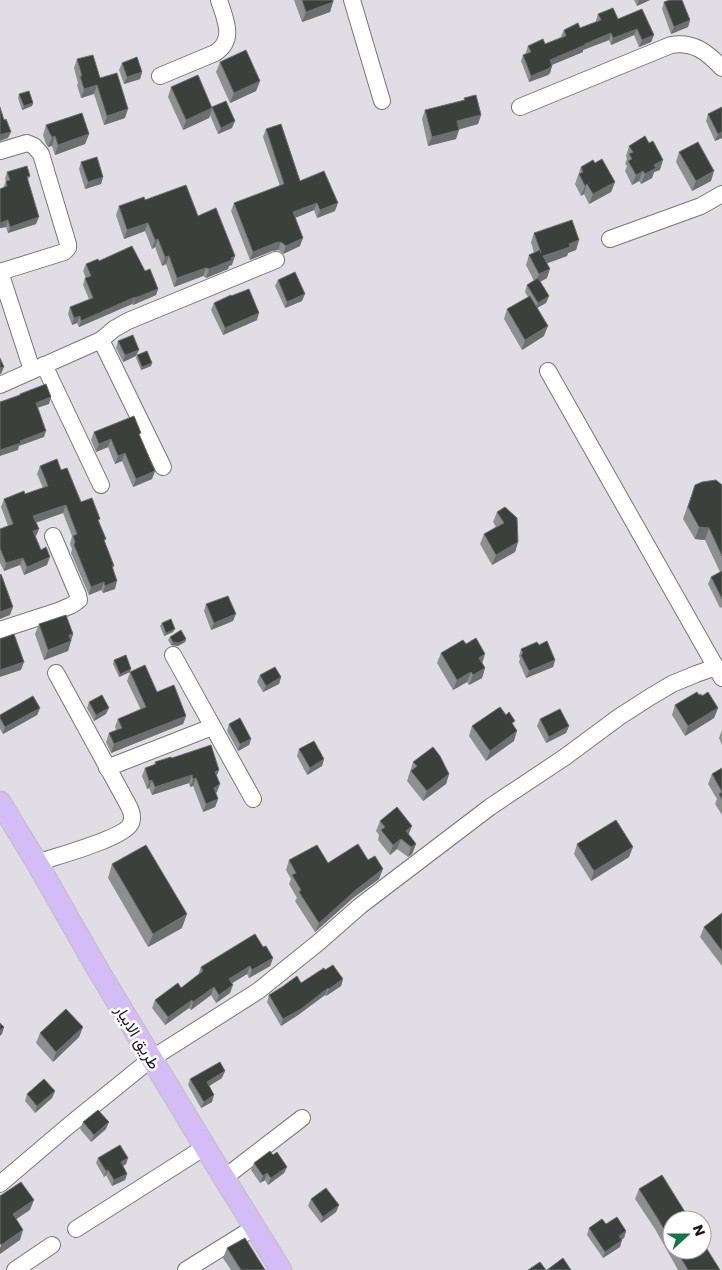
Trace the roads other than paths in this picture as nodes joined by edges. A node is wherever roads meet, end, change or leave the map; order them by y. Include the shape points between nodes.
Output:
1 (219, 0) edge
2 (352, 0) edge
3 (722, 68) edge
4 (160, 76) dead end
5 (382, 101) dead end
6 (520, 107) dead end
7 (0, 150) edge
8 (722, 194) edge
9 (610, 238) dead end
10 (276, 260) dead end
11 (0, 272) edge
12 (101, 340) junction
13 (38, 368) junction
14 (548, 371) dead end
15 (0, 385) edge
16 (163, 466) dead end
17 (101, 485) dead end
18 (53, 536) dead end
19 (0, 630) edge
20 (173, 655) dead end
21 (56, 673) dead end
22 (719, 673) edge
23 (212, 726) junction
24 (107, 768) junction
25 (253, 799) dead end
26 (0, 802) edge
27 (37, 863) junction
28 (151, 1059) junction
29 (302, 1118) dead end
30 (205, 1147) junction
31 (224, 1178) junction
32 (0, 1184) edge
33 (255, 1226) junction
34 (76, 1229) dead end
35 (52, 1245) dead end
36 (15, 1270) edge
37 (186, 1270) edge
38 (281, 1270) edge

1 - 4 street via 228,34 222,49
2 - 5 street
3 - 6 street via 696,47 681,43
7 - 11 street via 27,143 41,154 68,248
8 - 9 street via 701,206
10 - 12 street via 128,321
11 - 13 street
12 - 13 street
12 - 16 street
13 - 15 street
13 - 17 street
14 - 22 street
18 - 19 street via 79,600 58,611
20 - 23 street
21 - 24 street
22 - 28 street via 672,684 619,717 490,807 360,906 258,991
23 - 24 street
23 - 25 street
24 - 27 street via 131,812 131,825 120,834 93,845
26 - 27 main road, طريق الابيار
27 - 28 main road, طريق الابيار
28 - 30 main road, طريق الابيار
28 - 32 street
29 - 31 street
30 - 31 main road, طريق الابيار
30 - 34 street
31 - 33 main road, طريق الابيار
33 - 37 street
33 - 38 main road, طريق الابيار
35 - 36 street

